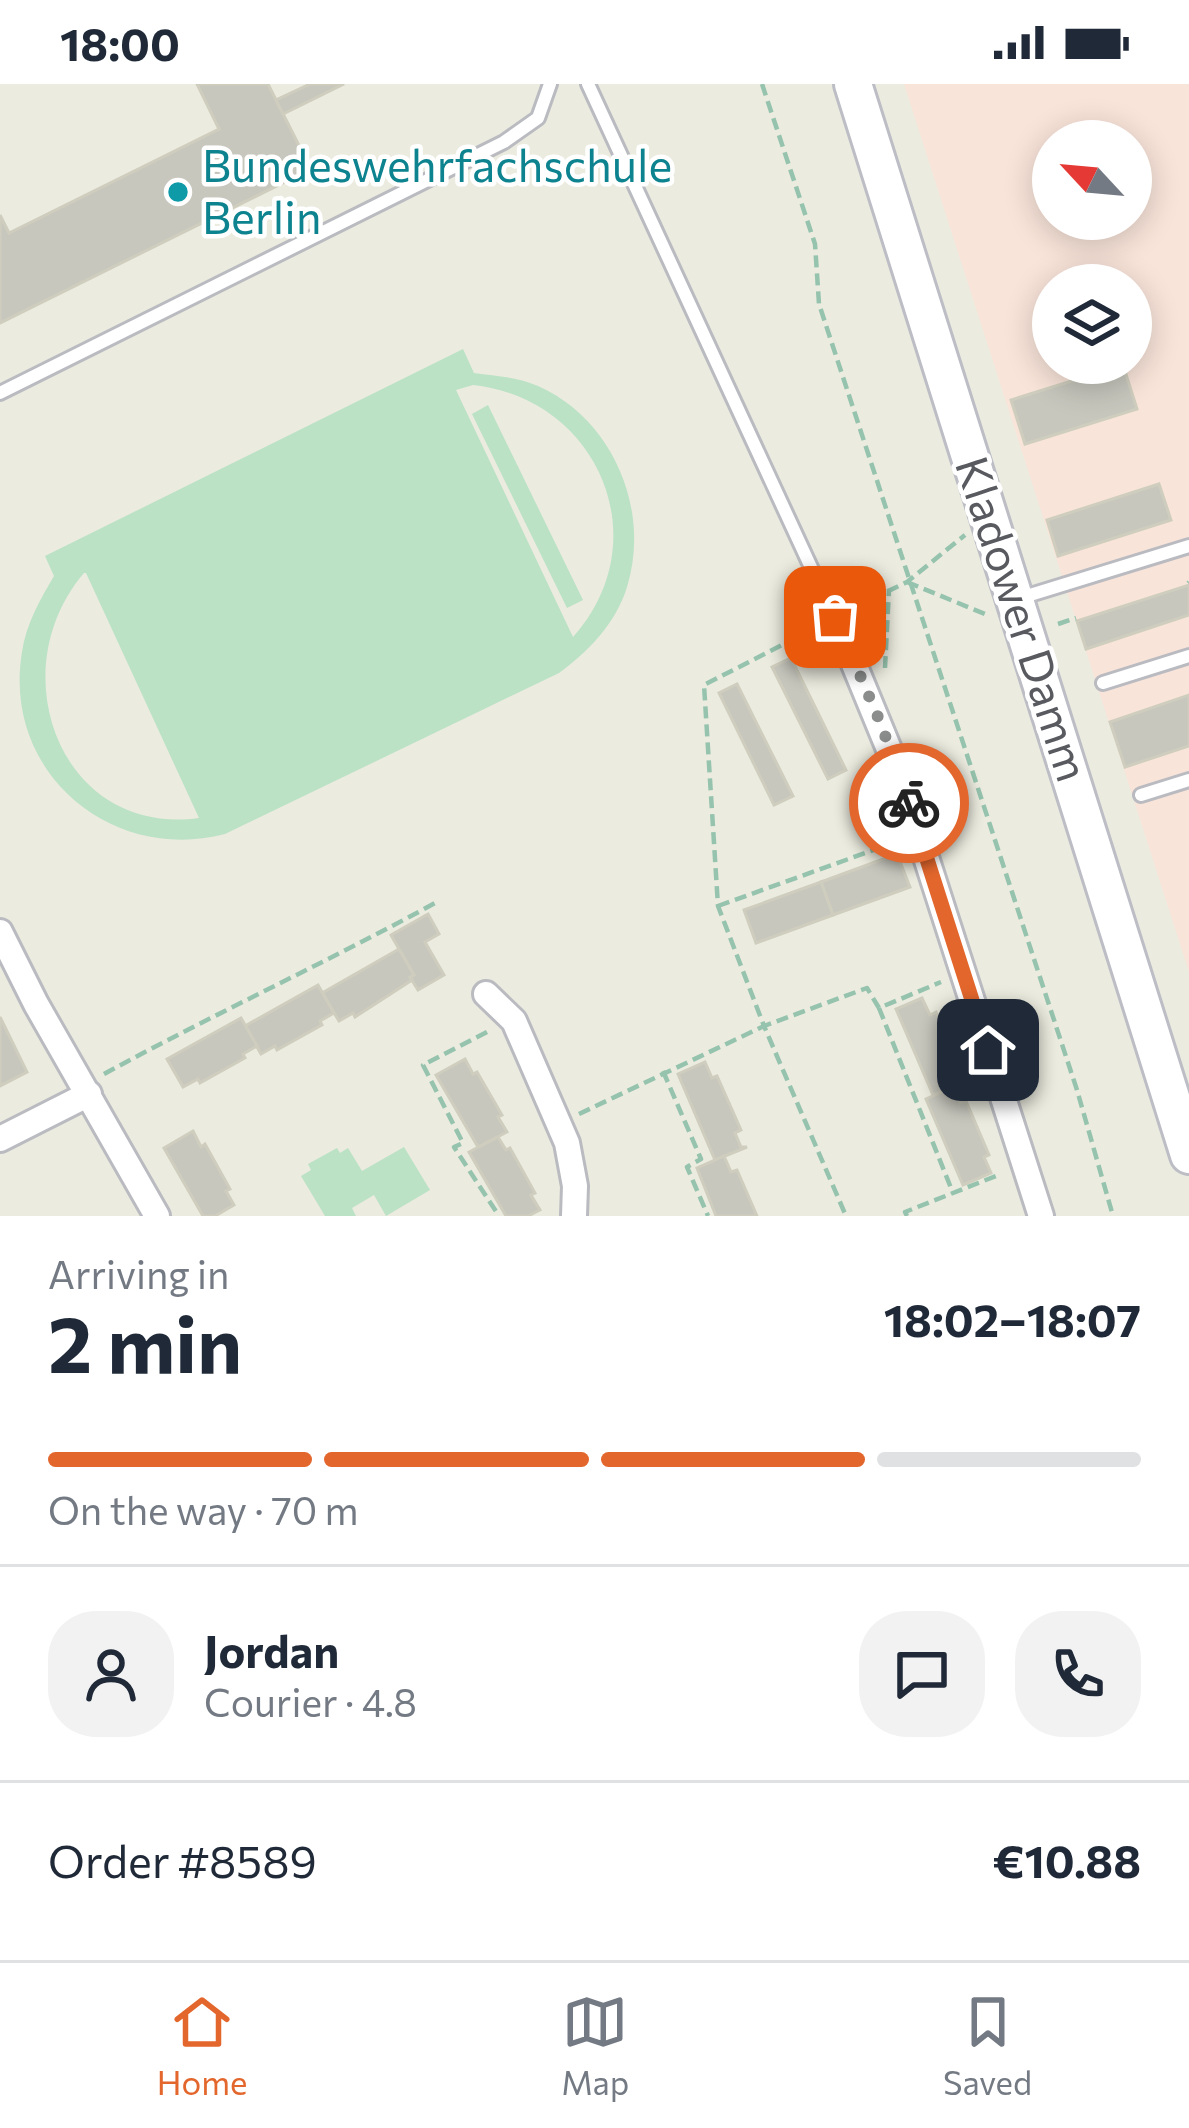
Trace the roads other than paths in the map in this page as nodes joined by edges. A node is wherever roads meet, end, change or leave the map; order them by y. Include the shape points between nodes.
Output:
1 (550, 84) edge
2 (588, 84) edge
3 (853, 84) edge
4 (0, 393) edge
5 (1189, 546) edge
6 (821, 589) dead end
7 (1006, 609) junction
8 (835, 617) road end
9 (1189, 656) edge
10 (1103, 683) dead end
11 (1189, 780) edge
12 (1141, 795) dead end
13 (0, 932) edge
14 (487, 994) dead end
15 (86, 1090) junction
16 (0, 1139) edge
17 (1189, 1155) edge
18 (157, 1216) edge
19 (574, 1216) edge
20 (1041, 1216) edge

1 - 4 lane via 538,118 504,142
2 - 6 lane
3 - 7 main road, Kladower Damm
5 - 7 lane
7 - 17 main road, Kladower Damm
8 - 20 street via 919,834
9 - 10 lane
11 - 12 lane
13 - 15 street
14 - 19 street via 514,1021 567,1143
15 - 16 street
15 - 18 street

